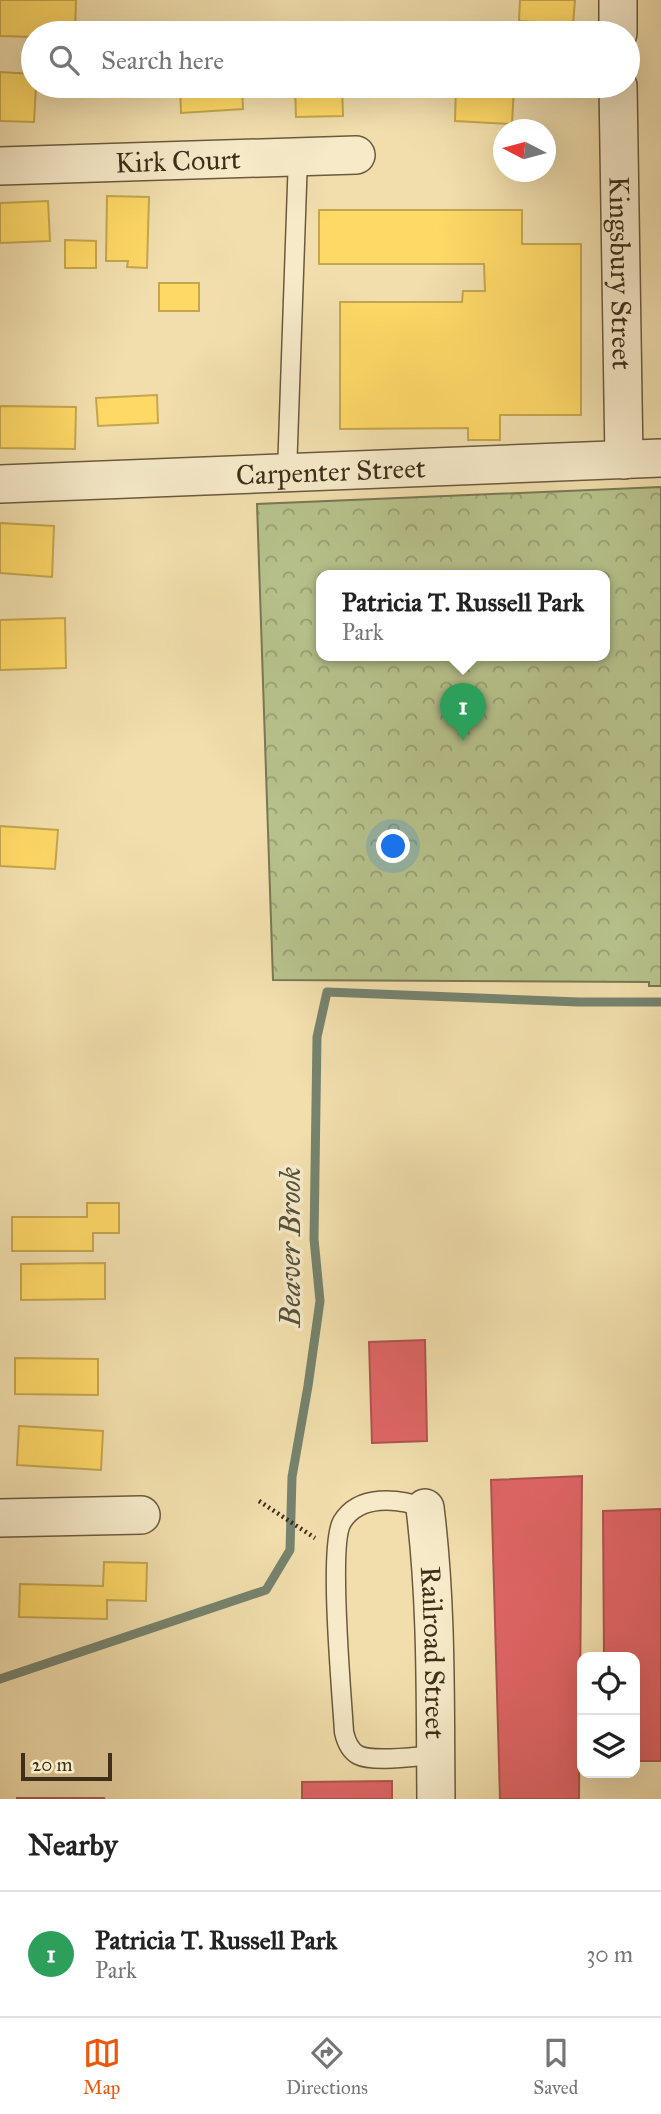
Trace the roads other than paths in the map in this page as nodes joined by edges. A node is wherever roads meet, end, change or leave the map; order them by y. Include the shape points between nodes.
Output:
1 (618, 0) edge
2 (618, 21) edge
3 (618, 98) edge
4 (356, 155) dead end
5 (299, 157) junction
6 (0, 166) edge
7 (661, 458) edge
8 (624, 460) junction
9 (287, 473) junction
10 (0, 484) edge
11 (425, 1508) joint
12 (141, 1515) dead end
13 (0, 1518) edge
14 (436, 1755) junction
15 (436, 1799) edge

1 - 2 street
3 - 8 street, Kingsbury Street
4 - 5 street, Kirk Court
5 - 6 street, Kirk Court
5 - 9 lane
7 - 8 street, Carpenter Street
8 - 9 street, Carpenter Street
9 - 10 street, Carpenter Street
11 - 14 street, Railroad Street
11 - 14 lane via 403,1500 384,1500 352,1510 341,1524 337,1541 337,1583 348,1746 369,1758
12 - 13 street
14 - 15 street, Railroad Street

